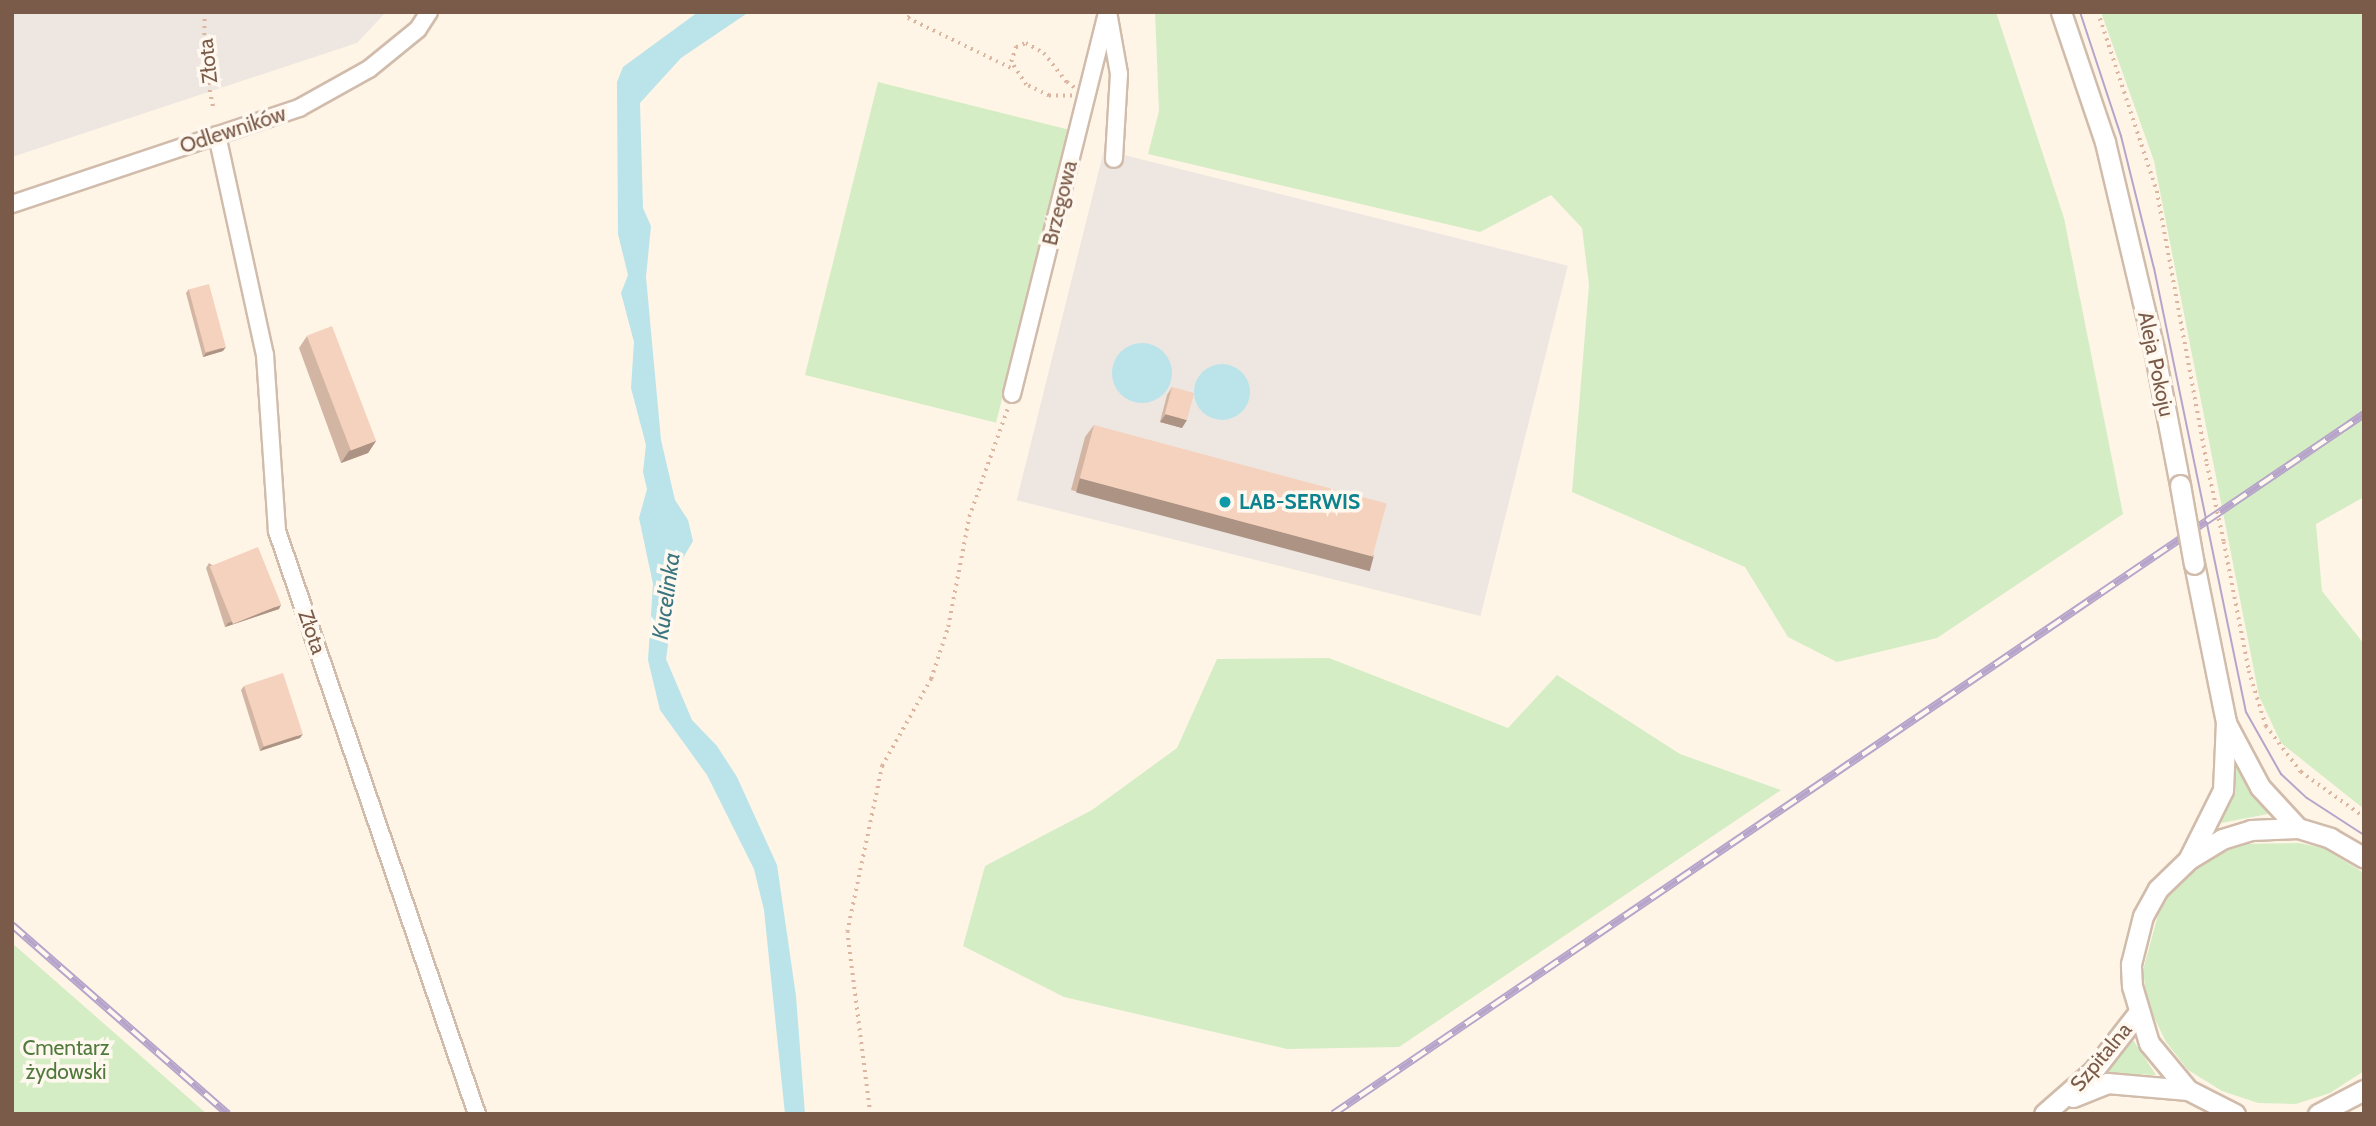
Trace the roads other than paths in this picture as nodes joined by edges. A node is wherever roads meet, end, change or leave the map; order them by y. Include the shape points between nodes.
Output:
1 (429, 12) edge
2 (1107, 12) edge
3 (2061, 12) edge
4 (217, 135) junction
5 (1114, 159) dead end
6 (12, 204) edge
7 (1012, 394) road end
8 (2226, 722) junction
9 (2298, 828) junction
10 (2364, 858) edge
11 (2189, 859) junction
12 (2138, 1013) junction
13 (2188, 1090) junction
14 (2364, 1090) edge
15 (2062, 1101) junction
16 (2330, 1112) edge
17 (2232, 1113) edge
18 (477, 1114) edge
19 (2044, 1114) edge

1 - 4 street, Odlewników via 418,29 369,69 299,108
2 - 5 street, Brzegowa via 1119,74
2 - 7 street, Brzegowa
3 - 8 street, Aleja Pokoju, bridge via 2105,142 2154,350
4 - 6 street, Odlewników
4 - 18 street, Złota via 265,355 277,531
8 - 9 street, Aleja Pokoju via 2260,788
8 - 11 street, Aleja Pokoju via 2223,790
9 - 10 street via 2330,838
9 - 11 street via 2251,830 2222,839
11 - 12 street via 2158,889 2135,939 2131,964
12 - 13 street via 2149,1043
12 - 15 street, Szpitalna via 2093,1071
13 - 15 street, Szpitalna via 2107,1083
13 - 17 street
14 - 16 street
15 - 19 street, Szpitalna

